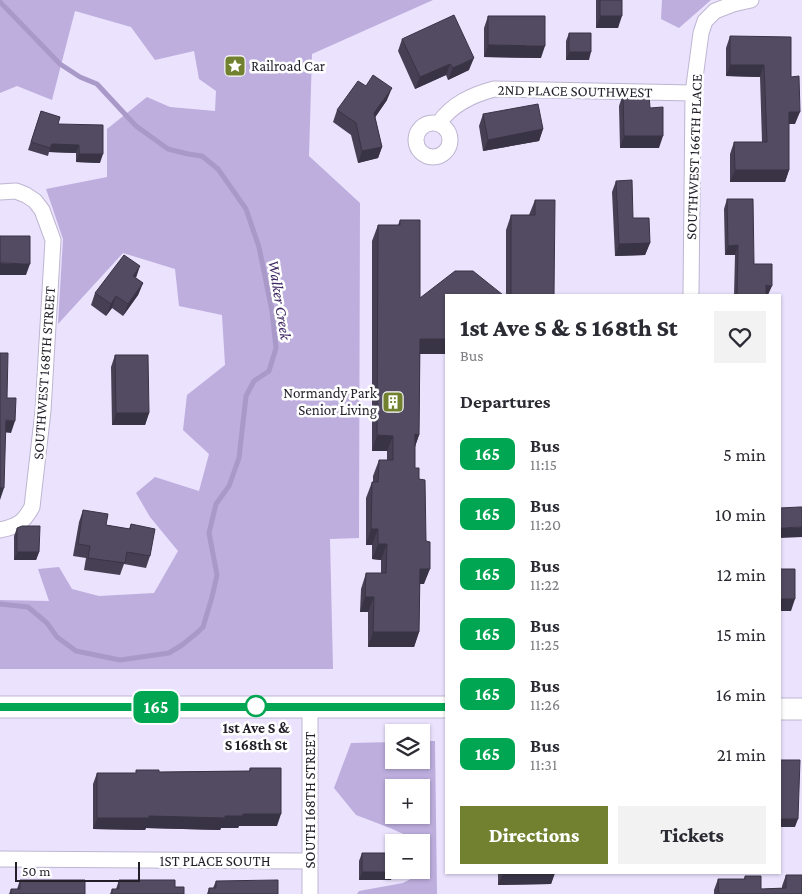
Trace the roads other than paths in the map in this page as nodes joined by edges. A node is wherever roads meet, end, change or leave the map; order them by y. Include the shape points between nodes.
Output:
1 (751, 0) edge
2 (693, 93) junction
3 (439, 123) dead end
4 (0, 192) edge
5 (691, 294) edge
6 (0, 530) edge
7 (310, 706) junction
8 (0, 707) edge
9 (445, 707) edge
10 (781, 709) edge
11 (802, 709) edge
12 (0, 859) edge
13 (310, 861) junction
14 (310, 894) edge

1 - 2 street, SOUTHWEST 166TH PLACE via 715,11 705,21
2 - 3 street, 2ND PLACE SOUTHWEST via 494,89 459,103
2 - 5 street, SOUTHWEST 166TH PLACE
4 - 6 street, SOUTHWEST 168TH STREET via 16,191 35,201 42,210 52,240 43,411 32,507 25,520
7 - 8 main road
7 - 9 main road
7 - 13 street, SOUTH 168TH STREET
10 - 11 main road
12 - 13 street, 1ST PLACE SOUTH
13 - 14 street, SOUTH 168TH STREET

